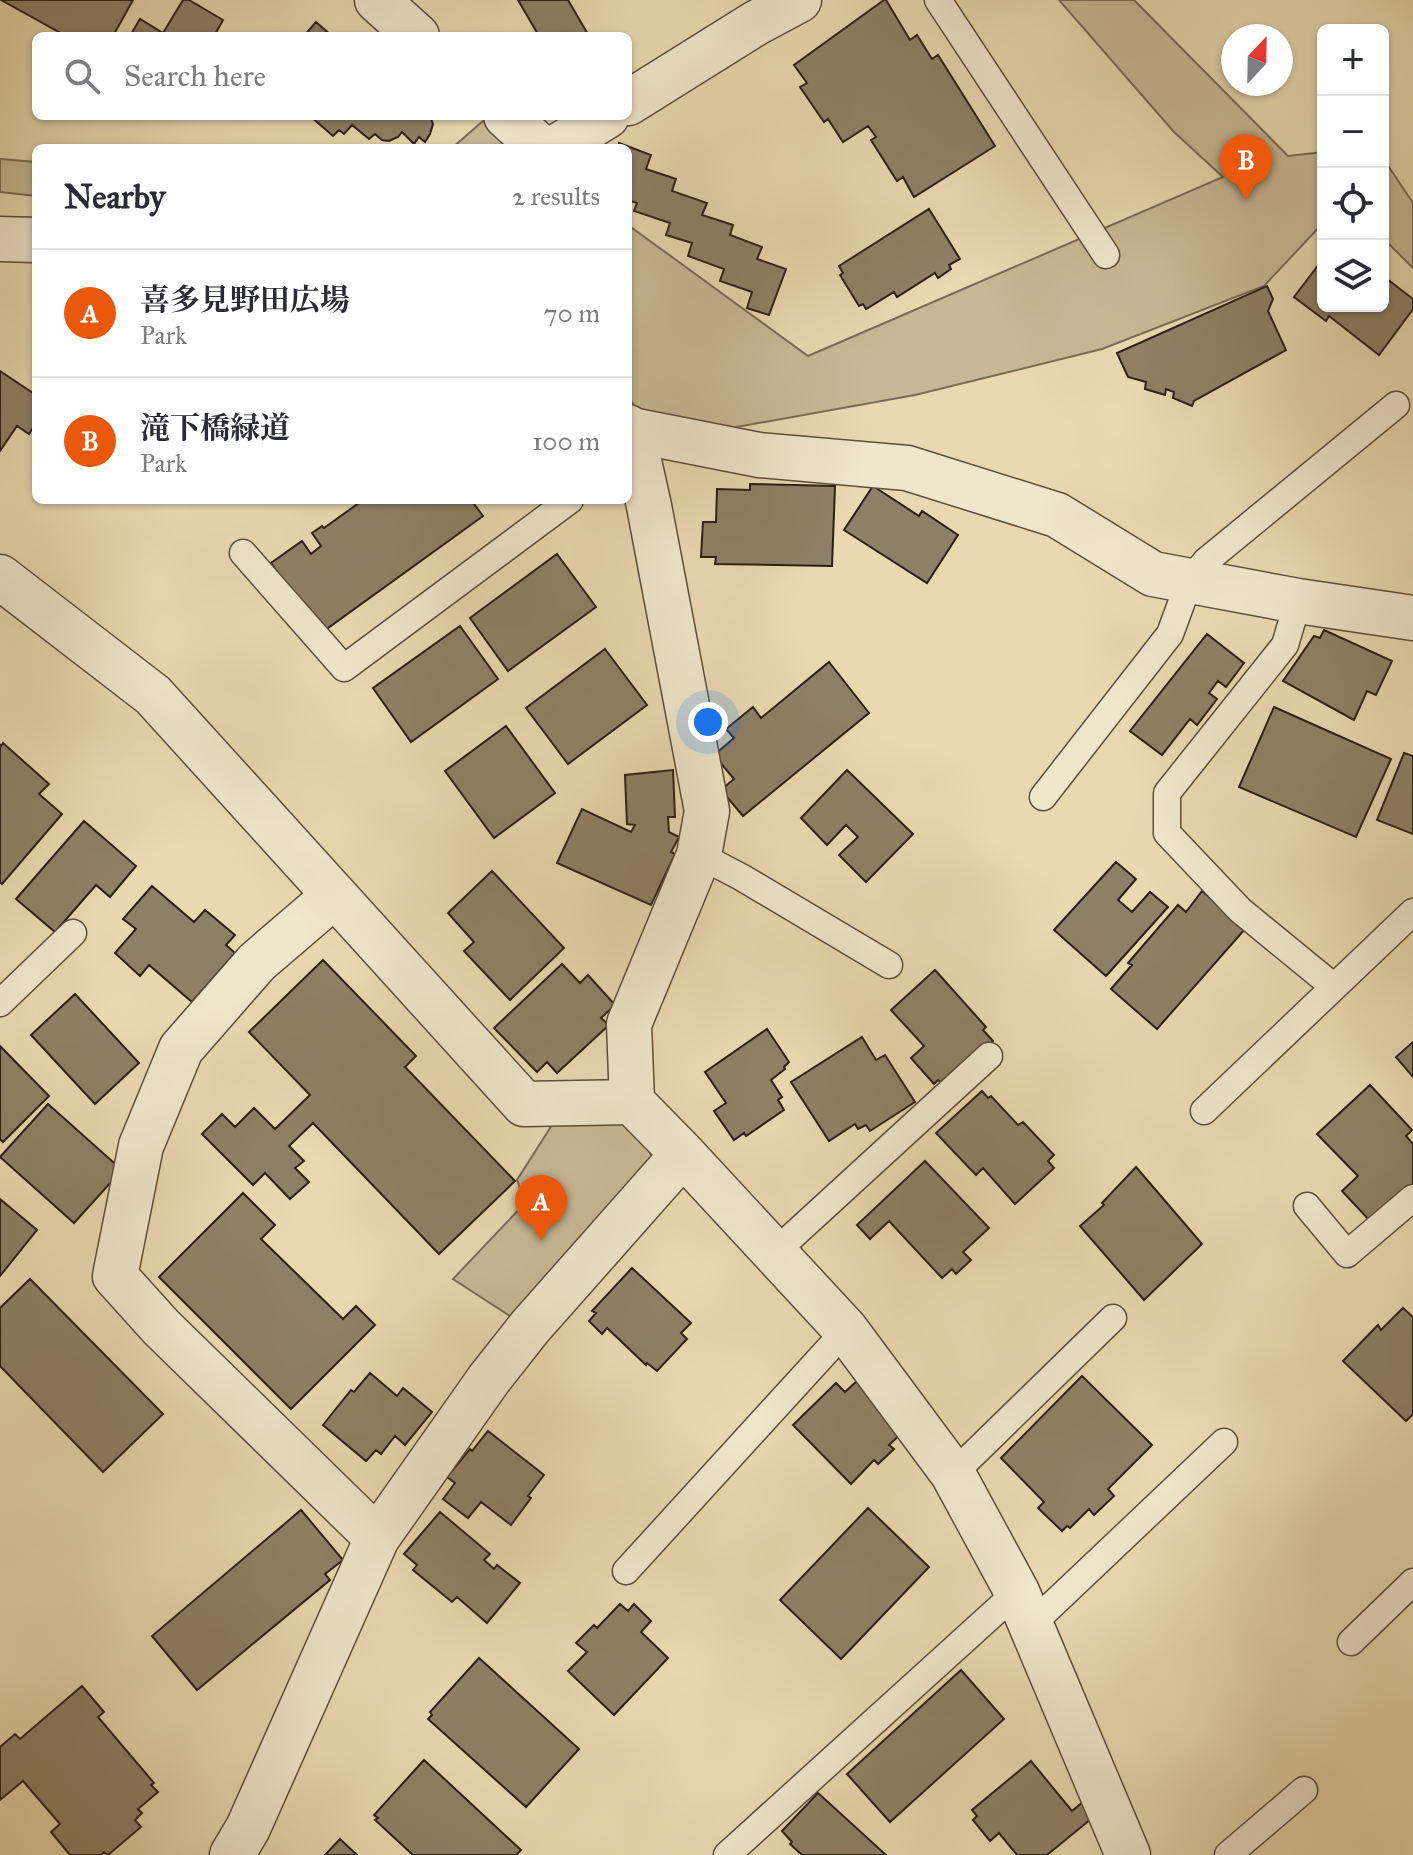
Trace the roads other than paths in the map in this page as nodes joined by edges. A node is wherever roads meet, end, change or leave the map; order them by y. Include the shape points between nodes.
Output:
1 (377, 0) edge
2 (799, 0) edge
3 (938, 0) edge
4 (413, 32) edge
5 (632, 100) edge
6 (510, 120) edge
7 (600, 120) edge
8 (537, 144) edge
9 (562, 144) edge
10 (0, 239) edge
11 (32, 240) edge
12 (1106, 255) dead end
13 (1396, 405) dead end
14 (632, 428) edge
15 (632, 446) edge
16 (635, 474) edge
17 (565, 504) edge
18 (243, 553) dead end
19 (0, 577) edge
20 (1189, 582) junction
21 (1298, 601) junction
22 (1413, 618) edge
23 (1043, 797) dead end
24 (699, 855) junction
25 (334, 896) junction
26 (1413, 912) edge
27 (73, 933) dead end
28 (889, 965) dead end
29 (1334, 987) junction
30 (0, 1003) edge
31 (989, 1056) dead end
32 (632, 1102) junction
33 (1204, 1111) dead end
34 (683, 1154) junction
35 (1413, 1198) edge
36 (1307, 1206) dead end
37 (774, 1253) junction
38 (1113, 1318) dead end
39 (846, 1330) junction
40 (1224, 1442) dead end
41 (953, 1474) junction
42 (377, 1538) junction
43 (626, 1571) dead end
44 (1413, 1582) edge
45 (1024, 1609) junction
46 (1351, 1642) dead end
47 (1304, 1790) dead end
48 (232, 1855) edge
49 (727, 1855) edge
50 (1128, 1855) edge
51 (1228, 1855) edge

1 - 4 street
2 - 5 street
3 - 12 lane
6 - 8 street
7 - 9 street
10 - 11 street
13 - 20 lane via 1206,561
14 - 20 street via 759,455 907,468 1057,515 1153,574
15 - 16 street
16 - 24 street via 652,521 707,811
17 - 18 lane via 344,668
19 - 25 street via 153,695
20 - 21 street
20 - 23 lane via 1170,634
21 - 22 street
21 - 29 lane via 1285,645 1167,793 1167,833 1240,910
24 - 28 lane
24 - 32 street via 629,1024
25 - 32 street via 524,1104
25 - 42 street via 257,962 181,1049 141,1146 115,1276
26 - 29 lane
27 - 30 lane
29 - 33 lane
31 - 37 lane
32 - 34 street
34 - 37 street
34 - 42 street via 530,1327
35 - 36 lane via 1347,1254
37 - 39 street
38 - 41 lane
39 - 41 street
39 - 43 lane
40 - 45 lane
41 - 45 street
42 - 48 street
44 - 46 lane
45 - 49 lane
45 - 50 street
47 - 51 lane

